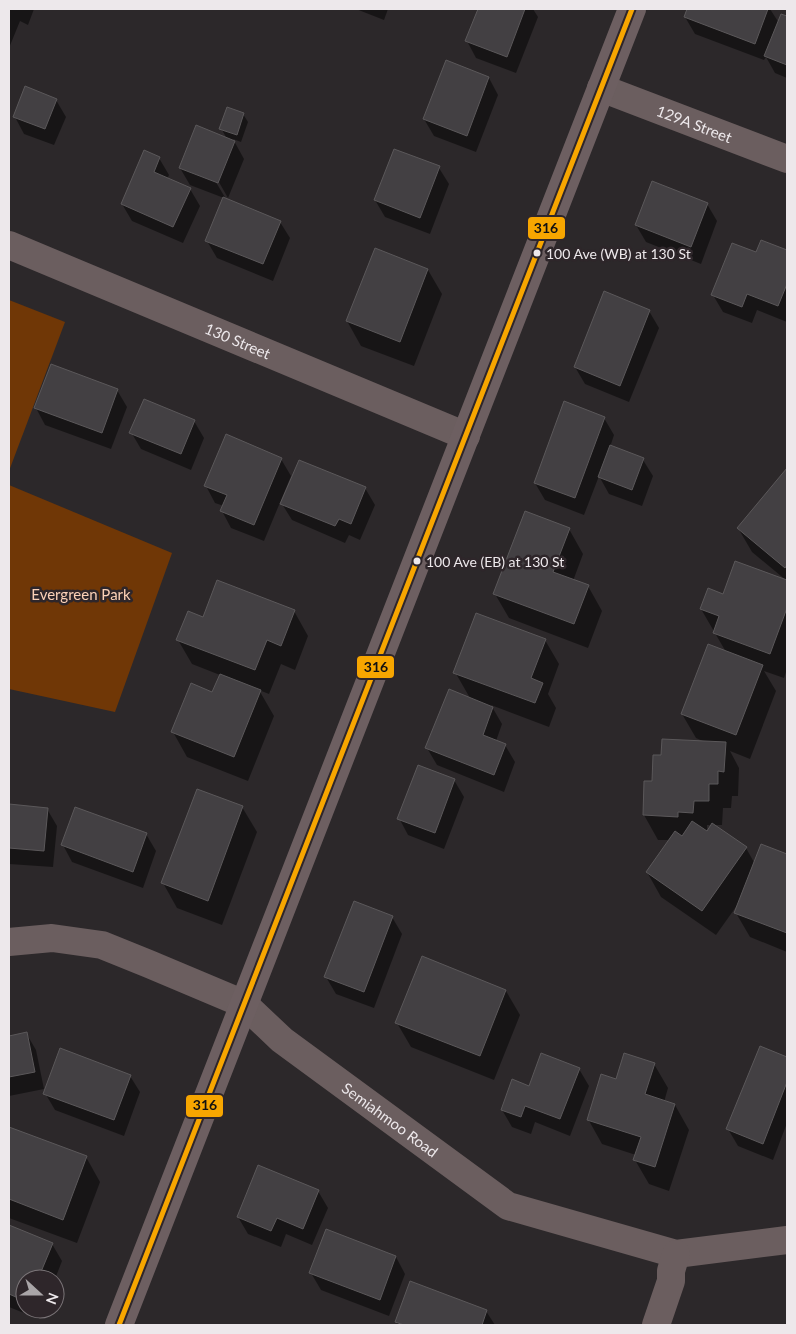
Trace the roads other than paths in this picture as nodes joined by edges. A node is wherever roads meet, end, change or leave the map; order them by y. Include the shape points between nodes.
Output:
1 (632, 9) edge
2 (601, 88) junction
3 (787, 159) edge
4 (9, 245) edge
5 (466, 436) junction
6 (9, 942) edge
7 (244, 1004) junction
8 (787, 1240) edge
9 (676, 1254) junction
10 (119, 1325) edge
11 (656, 1325) edge

1 - 2 street
2 - 3 street, 129A Street
2 - 5 street
4 - 5 street, 130 Street
5 - 7 street
6 - 7 street, Semiahmoo Road via 52,938 102,946
7 - 9 street, Semiahmoo Road via 282,1040 508,1206
7 - 10 street
8 - 9 street, Semiahmoo Road
9 - 11 street

